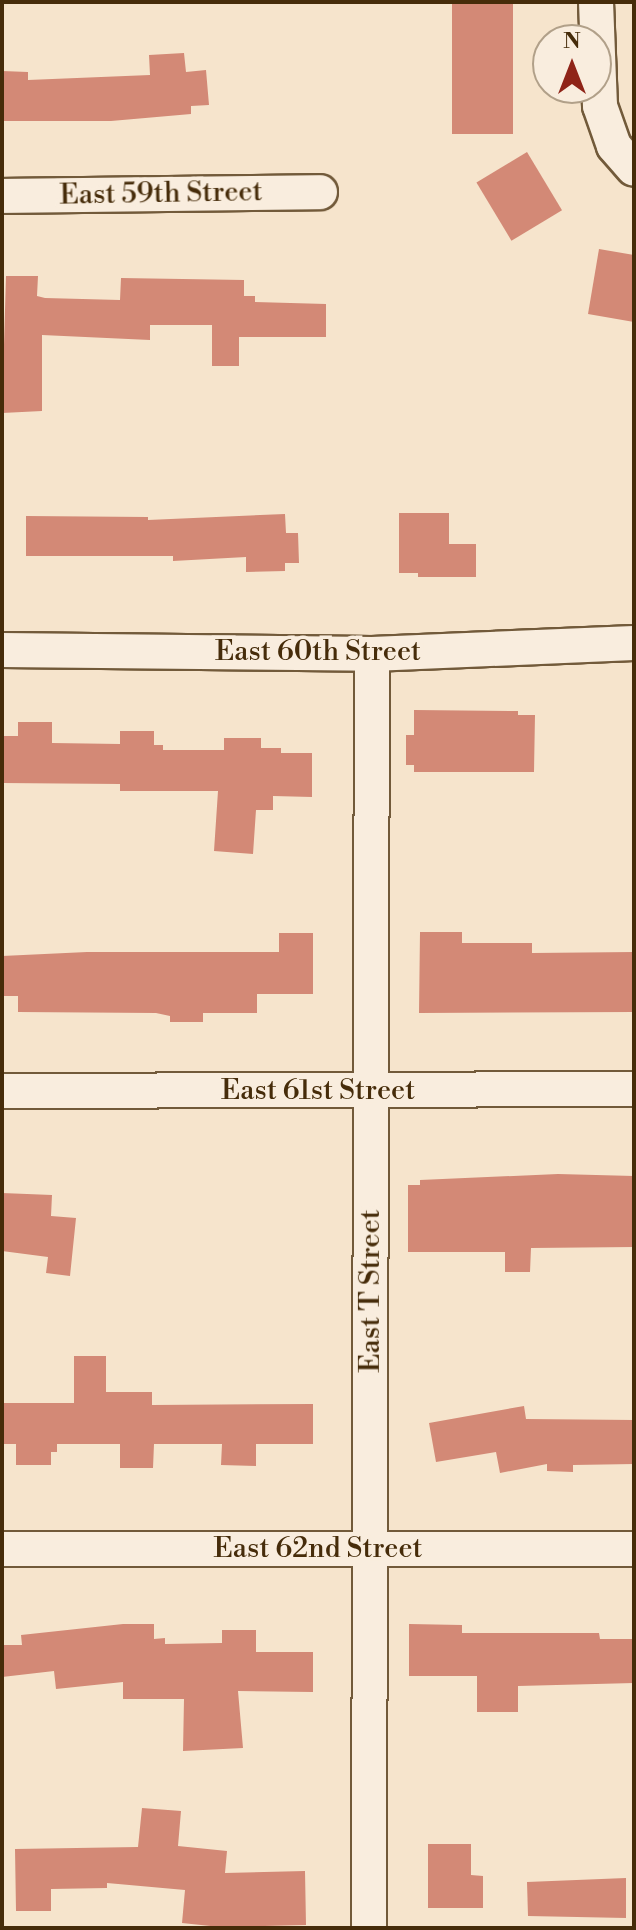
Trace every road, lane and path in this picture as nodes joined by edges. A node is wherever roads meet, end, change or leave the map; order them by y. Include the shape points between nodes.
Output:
1 (596, 2) edge
2 (628, 164) edge
3 (320, 192) dead end
4 (2, 196) edge
5 (634, 643) edge
6 (2, 650) edge
7 (372, 654) junction
8 (634, 1089) edge
9 (2, 1091) edge
10 (371, 1091) junction
11 (2, 1549) edge
12 (370, 1549) junction
13 (634, 1549) edge
14 (369, 1928) edge

1 - 2 street via 600,106 607,132
3 - 4 street, East 59th Street
5 - 7 street, East 60th Street
6 - 7 street, East 60th Street
7 - 10 street, East T Street
8 - 10 street, East 61st Street
9 - 10 street, East 61st Street
10 - 12 street, East T Street
11 - 12 street, East 62nd Street
12 - 13 street, East 62nd Street
12 - 14 street, East T Street

